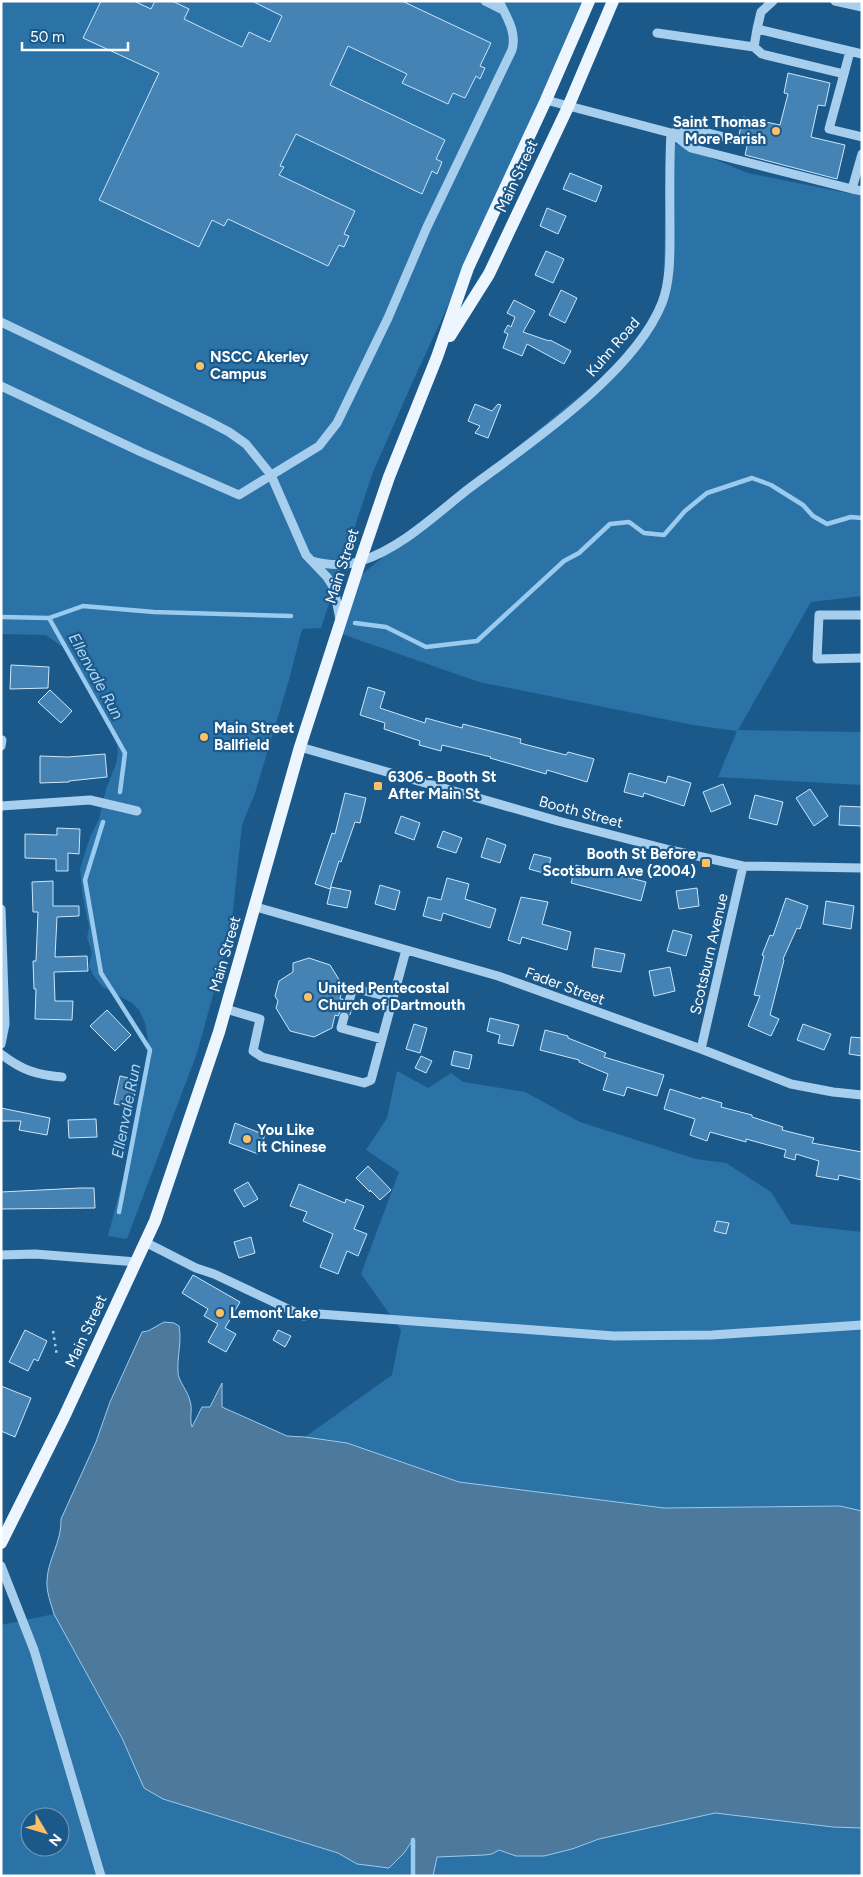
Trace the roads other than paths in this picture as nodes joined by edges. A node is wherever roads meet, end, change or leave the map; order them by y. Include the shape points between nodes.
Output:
1 (485, 1) edge
2 (590, 1) edge
3 (614, 1) edge
4 (774, 1) edge
5 (835, 1) edge
6 (501, 5) edge
7 (862, 7) edge
8 (757, 29) junction
9 (657, 33) dead end
10 (754, 47) junction
11 (850, 51) junction
12 (862, 54) edge
13 (844, 74) junction
14 (546, 100) junction
15 (568, 107) junction
16 (671, 133) junction
17 (862, 137) edge
18 (736, 140) dead end
19 (862, 154) edge
20 (857, 190) edge
21 (1, 322) edge
22 (437, 357) junction
23 (1, 386) edge
24 (271, 476) junction
25 (312, 560) junction
26 (360, 562) junction
27 (862, 614) edge
28 (340, 623) junction
29 (862, 658) edge
30 (2, 740) edge
31 (1, 746) edge
32 (300, 747) junction
33 (1, 806) edge
34 (137, 812) dead end
35 (743, 866) junction
36 (862, 868) edge
37 (256, 908) junction
38 (1, 909) edge
39 (406, 950) junction
40 (393, 998) junction
41 (349, 1001) tunnel mouth
42 (226, 1008) junction
43 (344, 1017) dead end
44 (382, 1039) junction
45 (1, 1044) edge
46 (701, 1049) junction
47 (1, 1054) edge
48 (62, 1077) dead end
49 (862, 1095) edge
50 (145, 1242) junction
51 (1, 1255) edge
52 (136, 1262) junction
53 (862, 1325) edge
54 (1, 1543) edge
55 (1, 1566) edge
56 (101, 1876) edge

1 - 6 street
2 - 14 main road, Main Street
3 - 15 main road, Main Street
4 - 8 street via 761,12
5 - 7 street
6 - 24 street via 512,28 512,50 337,423 319,446
8 - 10 street
8 - 11 street
9 - 10 street
10 - 13 street via 762,54
11 - 12 street
11 - 13 street
13 - 17 street via 829,129
14 - 15 street
14 - 22 main road, Main Street via 468,268
15 - 16 street
15 - 22 main road, Main Street via 489,274
16 - 18 street via 700,131
16 - 20 street via 691,148
16 - 26 street, Kuhn Road via 667,284 650,327 584,401 396,545
19 - 20 street
21 - 24 street via 230,432 246,444
22 - 26 main road, Main Street via 389,476
23 - 24 street via 239,495
24 - 25 street via 306,554
25 - 26 street via 327,565
25 - 28 street via 334,588
26 - 28 main road, Main Street
27 - 29 street via 819,615 817,659
28 - 32 main road, Main Street
30 - 31 street
32 - 35 street, Booth Street via 558,821
32 - 37 main road, Main Street
33 - 34 street via 90,800
35 - 36 street, Booth Street
35 - 46 street, Scotsburn Avenue
37 - 39 street, Fader Street
37 - 42 main road, Main Street
38 - 45 street via 5,1024
39 - 40 street
39 - 46 street, Fader Street via 498,976
40 - 41 street via 353,988
40 - 44 street
42 - 44 street via 260,1019 253,1051 262,1057 364,1084 371,1080
42 - 50 main road, Main Street
43 - 44 street via 341,1028
46 - 49 street, Fader Street via 791,1084
47 - 48 street via 38,1075
50 - 52 main road, Main Street
50 - 53 street via 303,1316 329,1315 614,1336 712,1335
51 - 52 street via 35,1254
52 - 54 main road, Main Street
55 - 56 street via 34,1650

